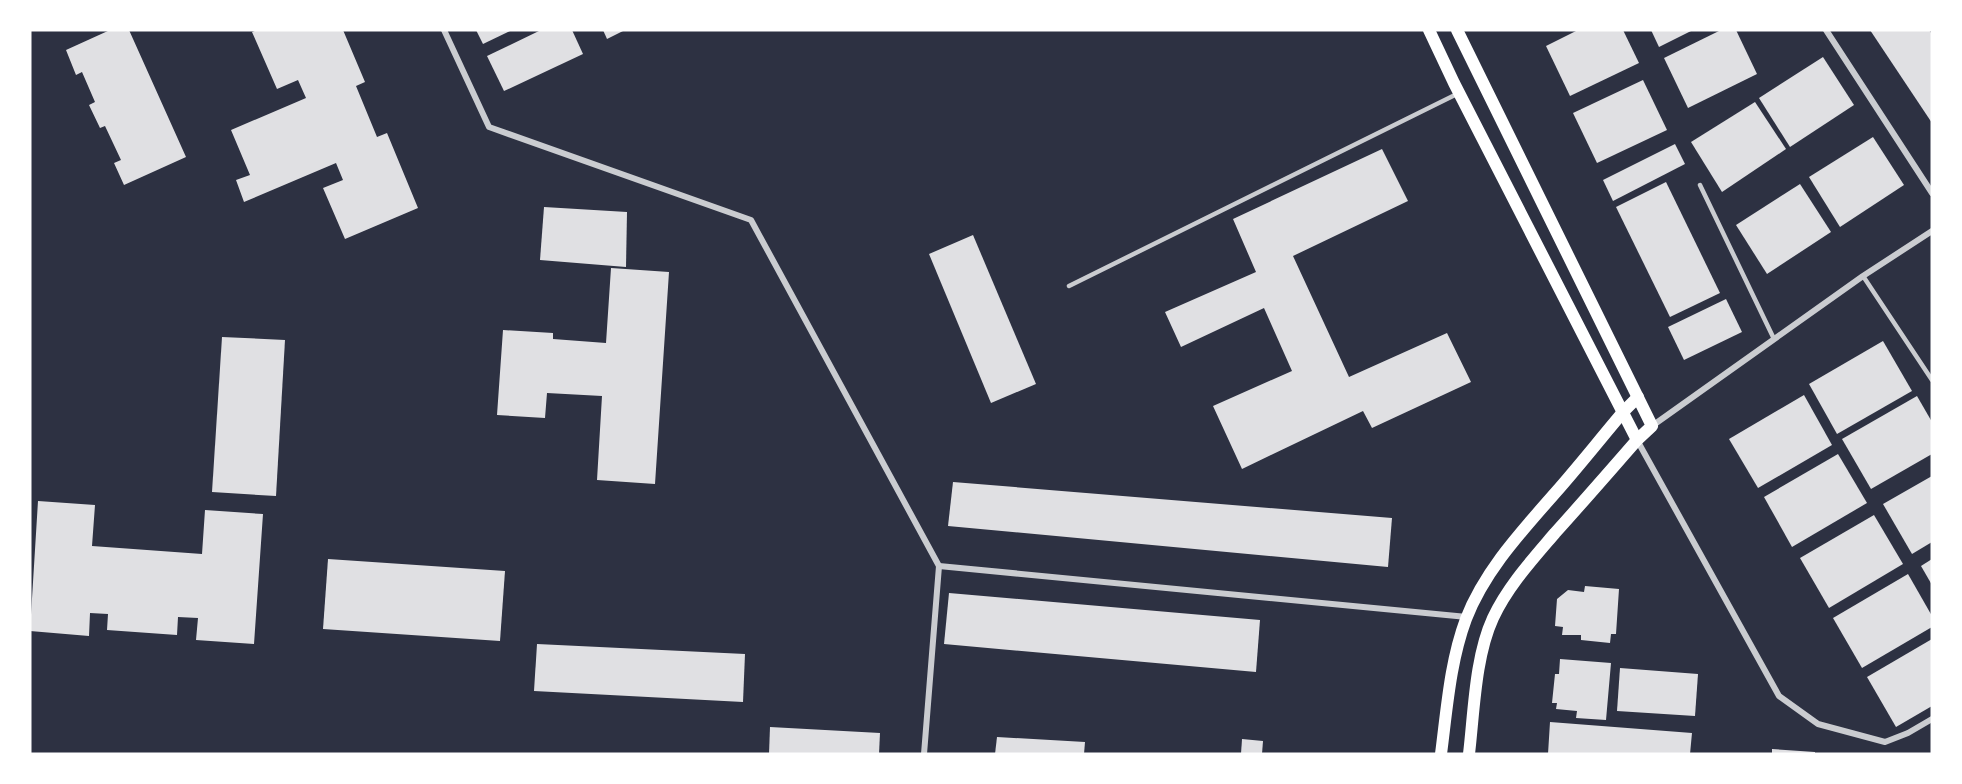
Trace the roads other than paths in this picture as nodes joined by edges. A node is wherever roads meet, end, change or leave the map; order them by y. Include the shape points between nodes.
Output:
1 (444, 30) edge
2 (1429, 30) edge
3 (1457, 30) edge
4 (1826, 30) edge
5 (1459, 93) junction
6 (1700, 185) dead end
7 (1932, 193) edge
8 (1932, 231) edge
9 (1863, 276) junction
10 (1069, 286) dead end
11 (1774, 339) junction
12 (1932, 380) edge
13 (1638, 397) junction
14 (1624, 411) junction
15 (1652, 426) junction
16 (1637, 440) junction
17 (939, 566) junction
18 (1467, 617) junction
19 (1932, 719) edge
20 (924, 754) edge
21 (1441, 754) edge
22 (1468, 754) edge

1 - 17 street via 489,126 751,220
2 - 5 main road
3 - 13 main road
4 - 7 street
5 - 10 lane
5 - 14 main road
6 - 11 lane
8 - 9 street
9 - 11 street
9 - 12 lane
11 - 15 street
13 - 14 main road
13 - 15 main road
14 - 16 main road
14 - 18 main road via 1514,541
15 - 16 main road
16 - 19 street via 1779,696 1818,724 1885,742
16 - 22 main road via 1523,571 1501,603 1492,620 1479,668
17 - 18 street
17 - 20 street
18 - 21 main road via 1451,674

